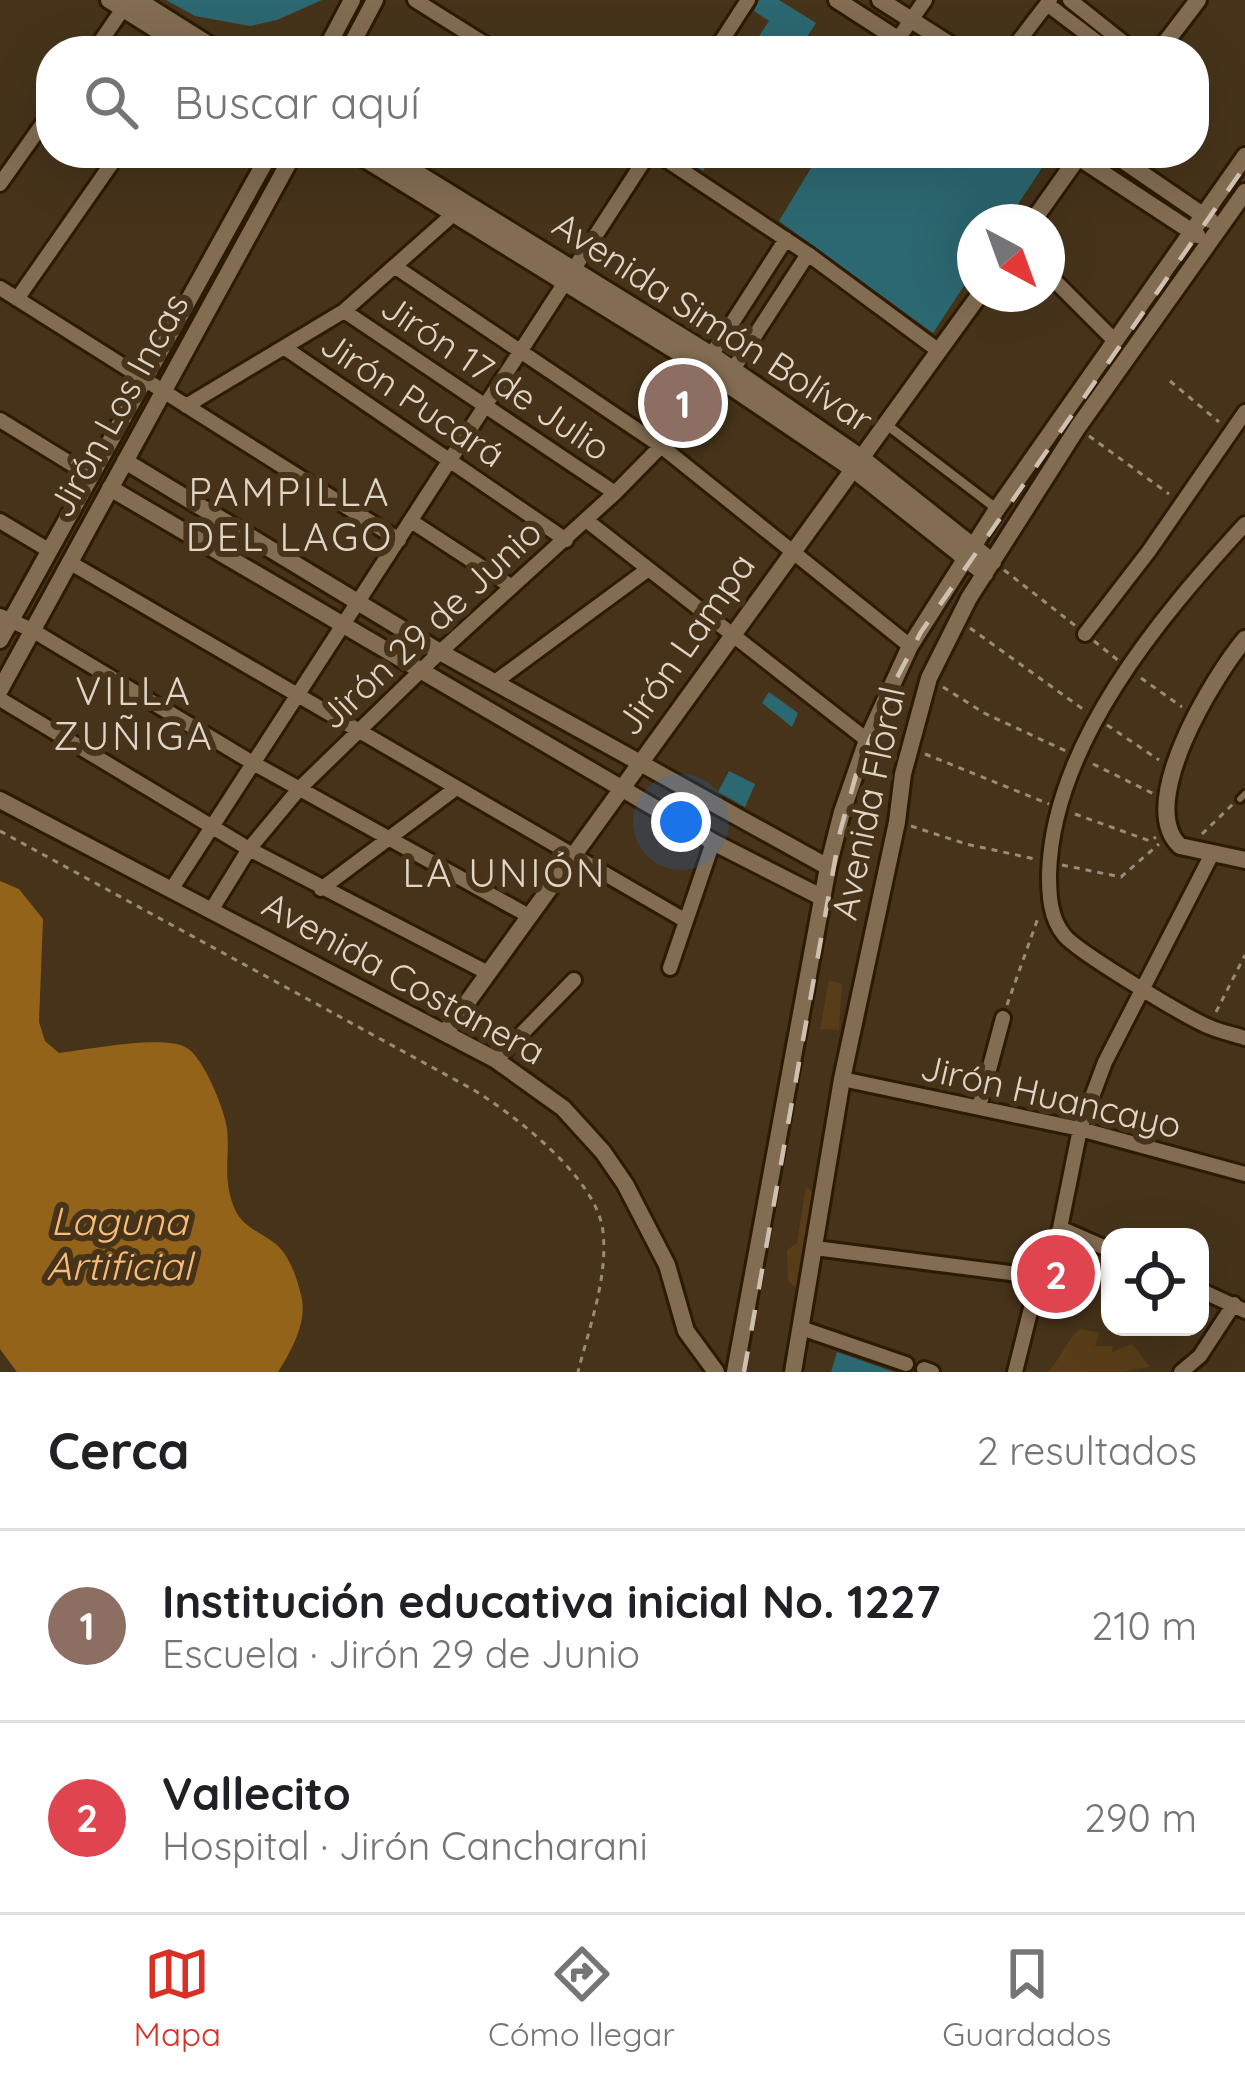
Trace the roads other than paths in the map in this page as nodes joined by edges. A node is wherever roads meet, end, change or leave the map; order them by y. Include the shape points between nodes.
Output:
1 (352, 0) edge
2 (375, 0) edge
3 (415, 0) edge
4 (748, 0) edge
5 (837, 0) edge
6 (880, 0) edge
7 (926, 0) edge
8 (1029, 0) edge
9 (1070, 0) edge
10 (1198, 0) edge
11 (125, 2) edge
12 (1047, 4) edge
13 (911, 20) junction
14 (103, 36) edge
15 (170, 36) edge
16 (190, 36) edge
17 (333, 36) edge
18 (356, 36) edge
19 (472, 36) edge
20 (725, 36) edge
21 (893, 36) edge
22 (900, 36) edge
23 (936, 36) edge
24 (1022, 36) edge
25 (1089, 36) edge
26 (1115, 36) edge
27 (1170, 36) edge
28 (36, 133) edge
29 (1245, 156) edge
30 (109, 168) edge
31 (263, 168) edge
32 (286, 168) edge
33 (384, 168) edge
34 (406, 168) edge
35 (643, 168) edge
36 (676, 168) edge
37 (1068, 168) edge
38 (1098, 168) edge
39 (1134, 168) edge
40 (0, 184) edge
41 (1245, 192) edge
42 (1044, 204) edge
43 (460, 207) junction
44 (1203, 216) junction
45 (1220, 228) junction
46 (1192, 232) junction
47 (786, 239) junction
48 (1208, 244) junction
49 (808, 254) junction
50 (397, 268) junction
51 (570, 275) junction
52 (0, 288) edge
53 (1065, 291) edge
54 (17, 299) junction
55 (344, 311) junction
56 (967, 312) edge
57 (1115, 341) junction
58 (285, 349) junction
59 (521, 350) junction
60 (939, 351) junction
61 (708, 362) junction
62 (728, 376) junction
63 (144, 382) junction
64 (162, 392) junction
65 (702, 394) junction
66 (486, 404) junction
67 (186, 406) junction
68 (1245, 412) edge
69 (0, 420) edge
70 (886, 424) junction
71 (661, 446) junction
72 (124, 461) junction
73 (449, 461) junction
74 (858, 464) junction
75 (91, 476) junction
76 (110, 488) junction
77 (615, 493) junction
78 (997, 509) junction
79 (411, 520) junction
80 (586, 520) junction
81 (0, 521) edge
82 (1245, 524) edge
83 (398, 539) junction
84 (566, 540) junction
85 (793, 550) junction
86 (50, 551) junction
87 (968, 554) junction
88 (69, 562) junction
89 (989, 568) junction
90 (647, 570) junction
91 (512, 587) junction
92 (357, 602) junction
93 (5, 619) edge
94 (345, 624) junction
95 (32, 630) junction
96 (1085, 634) dead end
97 (730, 635) junction
98 (1245, 639) edge
99 (0, 640) edge
100 (910, 646) junction
101 (440, 652) junction
102 (421, 670) junction
103 (495, 682) junction
104 (0, 694) edge
105 (297, 695) junction
106 (356, 731) junction
107 (867, 740) junction
108 (253, 764) junction
109 (639, 766) junction
110 (624, 788) junction
111 (299, 789) junction
112 (455, 789) junction
113 (0, 800) edge
114 (212, 826) junction
115 (387, 837) junction
116 (713, 842) junction
117 (249, 849) junction
118 (1212, 854) junction
119 (573, 856) junction
120 (1245, 860) edge
121 (828, 867) junction
122 (321, 889) junction
123 (172, 890) junction
124 (823, 898) junction
125 (212, 909) junction
126 (529, 916) junction
127 (686, 921) junction
128 (670, 968) dead end
129 (488, 973) junction
130 (574, 980) dead end
131 (1142, 987) junction
132 (1003, 1018) road end
133 (445, 1033) junction
134 (1245, 1038) edge
135 (496, 1060) junction
136 (842, 1079) junction
137 (980, 1107) junction
138 (1080, 1129) junction
139 (1245, 1174) edge
140 (1060, 1228) junction
141 (1101, 1246) edge
142 (815, 1248) junction
143 (1041, 1277) junction
144 (1209, 1294) edge
145 (1240, 1307) edge
146 (801, 1328) junction
147 (907, 1364) dead end
148 (716, 1372) edge
149 (735, 1372) edge
150 (793, 1372) edge
151 (1015, 1372) edge
152 (1181, 1372) edge

1 - 17 street
2 - 18 street
3 - 19 street
4 - 20 street
5 - 21 street
6 - 13 street
7 - 13 street
8 - 12 street
9 - 26 street
10 - 27 street
11 - 14 street
11 - 15 street
11 - 16 street
12 - 24 street
12 - 25 street
13 - 22 street
13 - 23 street
28 - 40 street
29 - 44 street
30 - 54 street
31 - 63 street, Jirón Los Incas
32 - 64 street, Jirón Los Incas
33 - 43 street, Avenida Simón Bolívar
34 - 43 street, Avenida Simón Bolívar
35 - 51 street
36 - 47 street
37 - 42 street
38 - 46 street
39 - 44 street
41 - 45 street, Avenida Floral
43 - 50 street
43 - 51 street, Avenida Simón Bolívar
44 - 45 street
44 - 46 street
45 - 48 street, Avenida Floral
46 - 48 street
46 - 57 street
47 - 49 street
47 - 61 street
48 - 89 street, Avenida Floral
49 - 60 street
49 - 62 street
50 - 55 street
50 - 59 street
51 - 59 street
51 - 61 street, Avenida Simón Bolívar
52 - 54 street
53 - 57 street
54 - 63 street
55 - 58 street
55 - 66 street, Jirón 17 de Julio
56 - 60 street, Jirón Lampa
57 - 78 street
58 - 67 street
58 - 73 street, Jirón Pucará
59 - 66 street
59 - 71 street
60 - 70 street, Jirón Lampa
61 - 62 street, Avenida Simón Bolívar
61 - 65 street
62 - 65 street, Jirón 29 de Junio
62 - 74 street, Avenida Simón Bolívar
63 - 64 street
63 - 75 street, Jirón Los Incas
64 - 67 street
64 - 72 street, Jirón Los Incas
65 - 71 street, Jirón 29 de Junio
66 - 73 street
66 - 77 street, Jirón 17 de Julio
67 - 83 street
68 - 96 street
69 - 75 street
70 - 74 street, Jirón Lampa
70 - 78 street
71 - 77 street, Jirón 29 de Junio
71 - 85 street
72 - 76 street, Jirón Los Incas
72 - 92 street
73 - 79 street
73 - 84 street, Jirón Pucará
74 - 85 street, Jirón Lampa
74 - 87 street, Avenida Simón Bolívar
75 - 86 street, Jirón Los Incas
76 - 88 street, Jirón Los Incas
76 - 94 street
77 - 80 street, Jirón 29 de Junio
78 - 87 street
79 - 83 street
79 - 91 street
80 - 84 street, Jirón 29 de Junio
80 - 90 street
81 - 86 street
82 - 131 street via 1096,718 1051,834 1048,896 1062,933
83 - 92 street
84 - 91 street, Jirón 29 de Junio
85 - 97 street, Jirón Lampa
85 - 100 street
86 - 93 street, Jirón Los Incas
87 - 89 street, Avenida Simón Bolívar
87 - 100 street
88 - 95 street, Jirón Los Incas
88 - 105 street
89 - 136 street, Avenida Floral via 928,678
90 - 97 street
90 - 103 street
91 - 101 street, Jirón 29 de Junio
92 - 94 street
92 - 101 street
93 - 95 street
93 - 99 street, Jirón Los Incas
94 - 102 street
94 - 105 street
95 - 104 street, Jirón Los Incas
95 - 108 street
97 - 107 street
97 - 109 street, Jirón Lampa
98 - 118 street via 1193,715 1166,800 1167,830 1180,846
100 - 107 street
101 - 102 street, Jirón 29 de Junio
101 - 103 street
102 - 106 street, Jirón 29 de Junio
102 - 110 street
103 - 109 street
104 - 114 street
105 - 106 street
105 - 108 street
106 - 111 street, Jirón 29 de Junio
106 - 112 street
107 - 121 street
108 - 111 street
108 - 114 street
109 - 110 street, Jirón Lampa
109 - 121 street
110 - 116 street
110 - 119 street, Jirón Lampa
111 - 115 street
111 - 117 street, Jirón 29 de Junio
112 - 115 street
112 - 119 street
113 - 123 street, Avenida Costanera
114 - 117 street
114 - 123 street
115 - 122 street
115 - 126 street
116 - 124 street
116 - 127 street
117 - 122 street
117 - 125 street, Jirón 29 de Junio
118 - 120 street
118 - 131 street
119 - 126 street, Jirón Lampa
119 - 127 street
121 - 124 street
122 - 129 street
123 - 125 street, Avenida Costanera
124 - 149 street
125 - 133 street, Avenida Costanera
126 - 129 street, Jirón Lampa
127 - 128 street
129 - 133 street, Jirón Lampa
130 - 135 street
131 - 134 street via 1207,1027
131 - 138 street
132 - 137 street
133 - 135 street, Avenida Costanera
135 - 148 street, Avenida Costanera via 562,1108 603,1152 667,1265 686,1331
136 - 137 street, Jirón Huancayo
136 - 142 street, Avenida Floral
137 - 138 street, Jirón Huancayo
138 - 139 street, Jirón Huancayo
138 - 140 street
140 - 141 street
140 - 143 street
142 - 143 street
142 - 146 street, Avenida Floral
143 - 151 street
144 - 145 street
145 - 152 street
146 - 147 street
146 - 150 street, Avenida Floral

